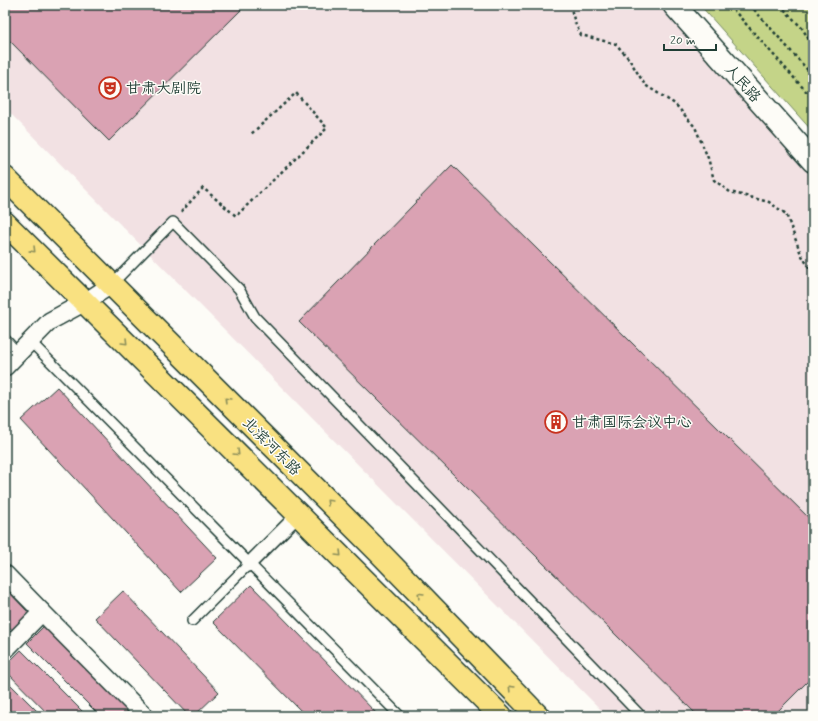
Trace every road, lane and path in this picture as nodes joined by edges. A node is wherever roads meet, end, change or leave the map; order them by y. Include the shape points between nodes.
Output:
1 (570, 5) edge
2 (674, 5) edge
3 (729, 5) edge
4 (750, 5) edge
5 (780, 5) edge
6 (813, 46) edge
7 (813, 76) edge
8 (813, 98) edge
9 (250, 135) dead end
10 (813, 161) edge
11 (5, 178) edge
12 (173, 222) junction
13 (5, 223) edge
14 (813, 274) edge
15 (111, 284) junction
16 (85, 302) junction
17 (5, 340) edge
18 (18, 349) edge
19 (5, 367) edge
20 (299, 514) junction
21 (248, 565) junction
22 (5, 574) edge
23 (42, 612) junction
24 (192, 621) dead end
25 (5, 650) edge
26 (145, 716) edge
27 (400, 716) edge
28 (501, 716) edge
29 (538, 716) edge
30 (642, 716) edge

1 - 14 path via 581,35 616,44 645,85 675,104 695,127 714,180 730,192 769,202 786,214 801,254
2 - 10 street, 人民路
3 - 8 path
4 - 7 path
5 - 6 path via 802,28
9 - 12 path via 296,92 327,128 236,216 203,188
11 - 15 main road, 北滨河东路
12 - 15 lane
12 - 30 lane via 239,289 255,317
13 -> 16 main road, 北滨河东路
15 - 16 street
29 -> 15 main road, 北滨河东路
16 - 18 street via 50,321
16 -> 20 main road, 北滨河东路
17 - 18 lane
18 - 19 street
18 - 21 lane
20 - 21 street
20 -> 28 main road, 北滨河东路
21 - 24 lane
21 - 27 lane
22 - 23 street
23 - 25 street
23 - 26 street

